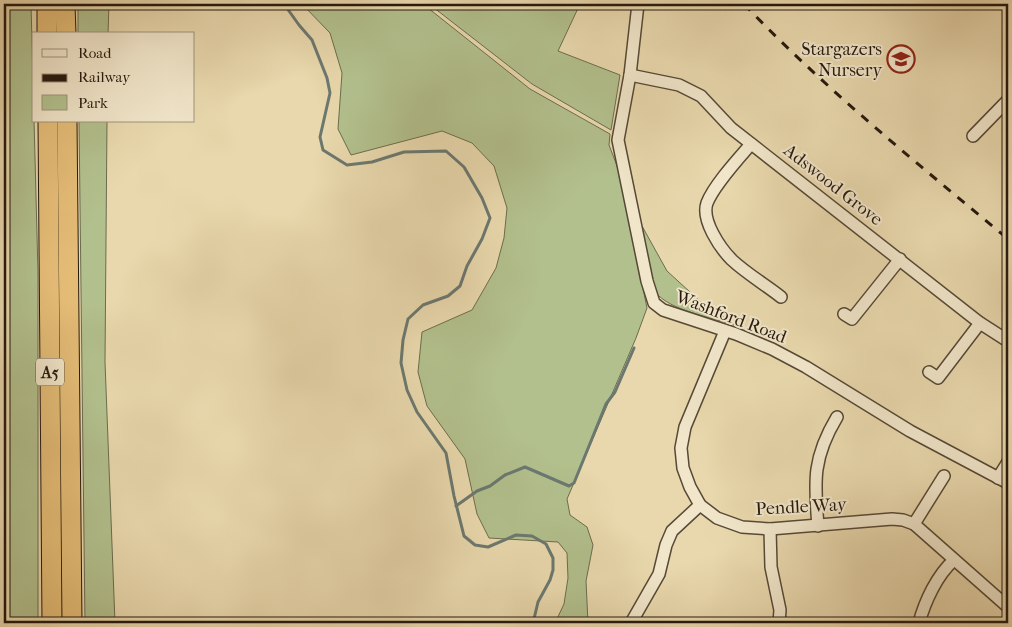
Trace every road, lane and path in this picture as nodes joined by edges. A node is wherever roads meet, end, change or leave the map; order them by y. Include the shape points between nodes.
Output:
1 (47, 4) edge
2 (66, 4) edge
3 (638, 4) edge
4 (47, 32) edge
5 (66, 32) edge
6 (630, 75) junction
7 (1008, 100) edge
8 (48, 122) edge
9 (67, 122) edge
10 (972, 136) dead end
11 (750, 144) junction
12 (900, 259) junction
13 (774, 296) dead end
14 (852, 321) dead end
15 (980, 323) junction
16 (725, 331) junction
17 (1008, 341) edge
18 (947, 386) dead end
19 (837, 417) dead end
20 (1008, 462) edge
21 (944, 476) dead end
22 (1003, 480) edge
23 (700, 505) junction
24 (914, 524) junction
25 (818, 526) junction
26 (770, 529) junction
27 (954, 560) junction
28 (1008, 607) edge
29 (52, 623) edge
30 (72, 623) edge
31 (631, 623) edge
32 (780, 623) edge
33 (919, 623) edge

1 - 4 highway
2 - 5 highway
3 - 6 street, Washford Road
6 - 11 street, Adswood Grove via 679,84 701,96
6 - 16 street, Washford Road via 618,140 650,293 654,303 663,310
7 - 10 street
8 - 29 highway, A5
9 - 30 highway, A5
11 - 12 street, Adswood Grove
11 - 13 street via 714,191 705,210 706,217 711,230 733,260
12 - 14 street
12 - 15 street, Adswood Grove
15 - 17 street, Adswood Grove
15 - 18 street via 934,375
16 - 22 street, Washford Road via 772,349 806,367 910,431
16 - 23 street, Pendle Way via 685,427 681,448 683,468
19 - 25 street via 822,433 816,467
20 - 22 street
21 - 24 street via 932,485
23 - 26 street, Pendle Way via 717,518 742,528
23 - 31 street via 672,531 659,574
24 - 25 street, Pendle Way via 892,519
24 - 27 street
25 - 26 street, Pendle Way
26 - 32 street via 771,567
27 - 28 street
27 - 33 street via 931,592

